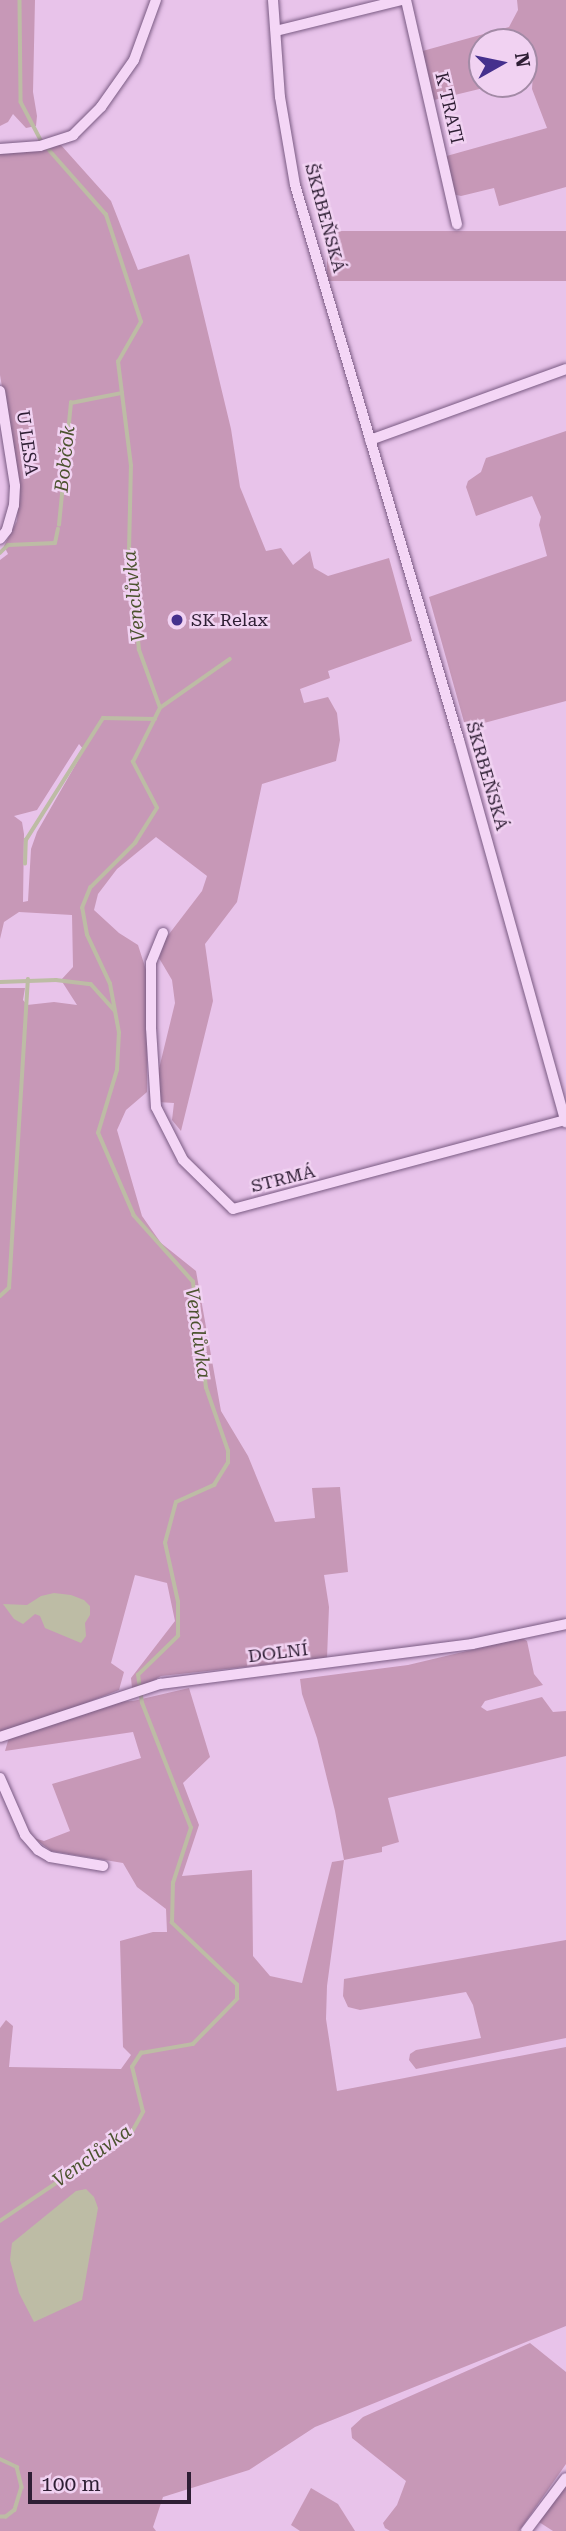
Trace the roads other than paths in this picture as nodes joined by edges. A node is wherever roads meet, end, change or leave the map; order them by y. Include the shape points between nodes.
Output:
1 (156, 0) edge
2 (273, 0) edge
3 (403, 0) edge
4 (276, 32) junction
5 (0, 149) edge
6 (457, 224) dead end
7 (566, 369) edge
8 (0, 391) edge
9 (370, 440) junction
10 (0, 539) edge
11 (163, 933) dead end
12 (566, 1121) edge
13 (566, 1624) edge
14 (0, 1737) edge
15 (0, 1778) edge
16 (103, 1866) dead end
17 (566, 2478) edge
18 (527, 2531) edge

1 - 5 street via 134,60 101,107 73,135 40,146
2 - 4 street, ŠKRBEŇSKÁ
3 - 4 street, K TRATI
3 - 6 street, K TRATI
4 - 9 street, ŠKRBEŇSKÁ via 280,97 295,185
7 - 9 street
8 - 10 street, U LESA via 15,486 7,530
9 - 12 street, ŠKRBEŇSKÁ
11 - 12 street, STRMÁ via 151,963 156,1107 183,1160 233,1209
13 - 14 street, DOLNÍ via 472,1644 178,1681 132,1691
15 - 16 street via 25,1835 38,1850 50,1857
17 - 18 street

